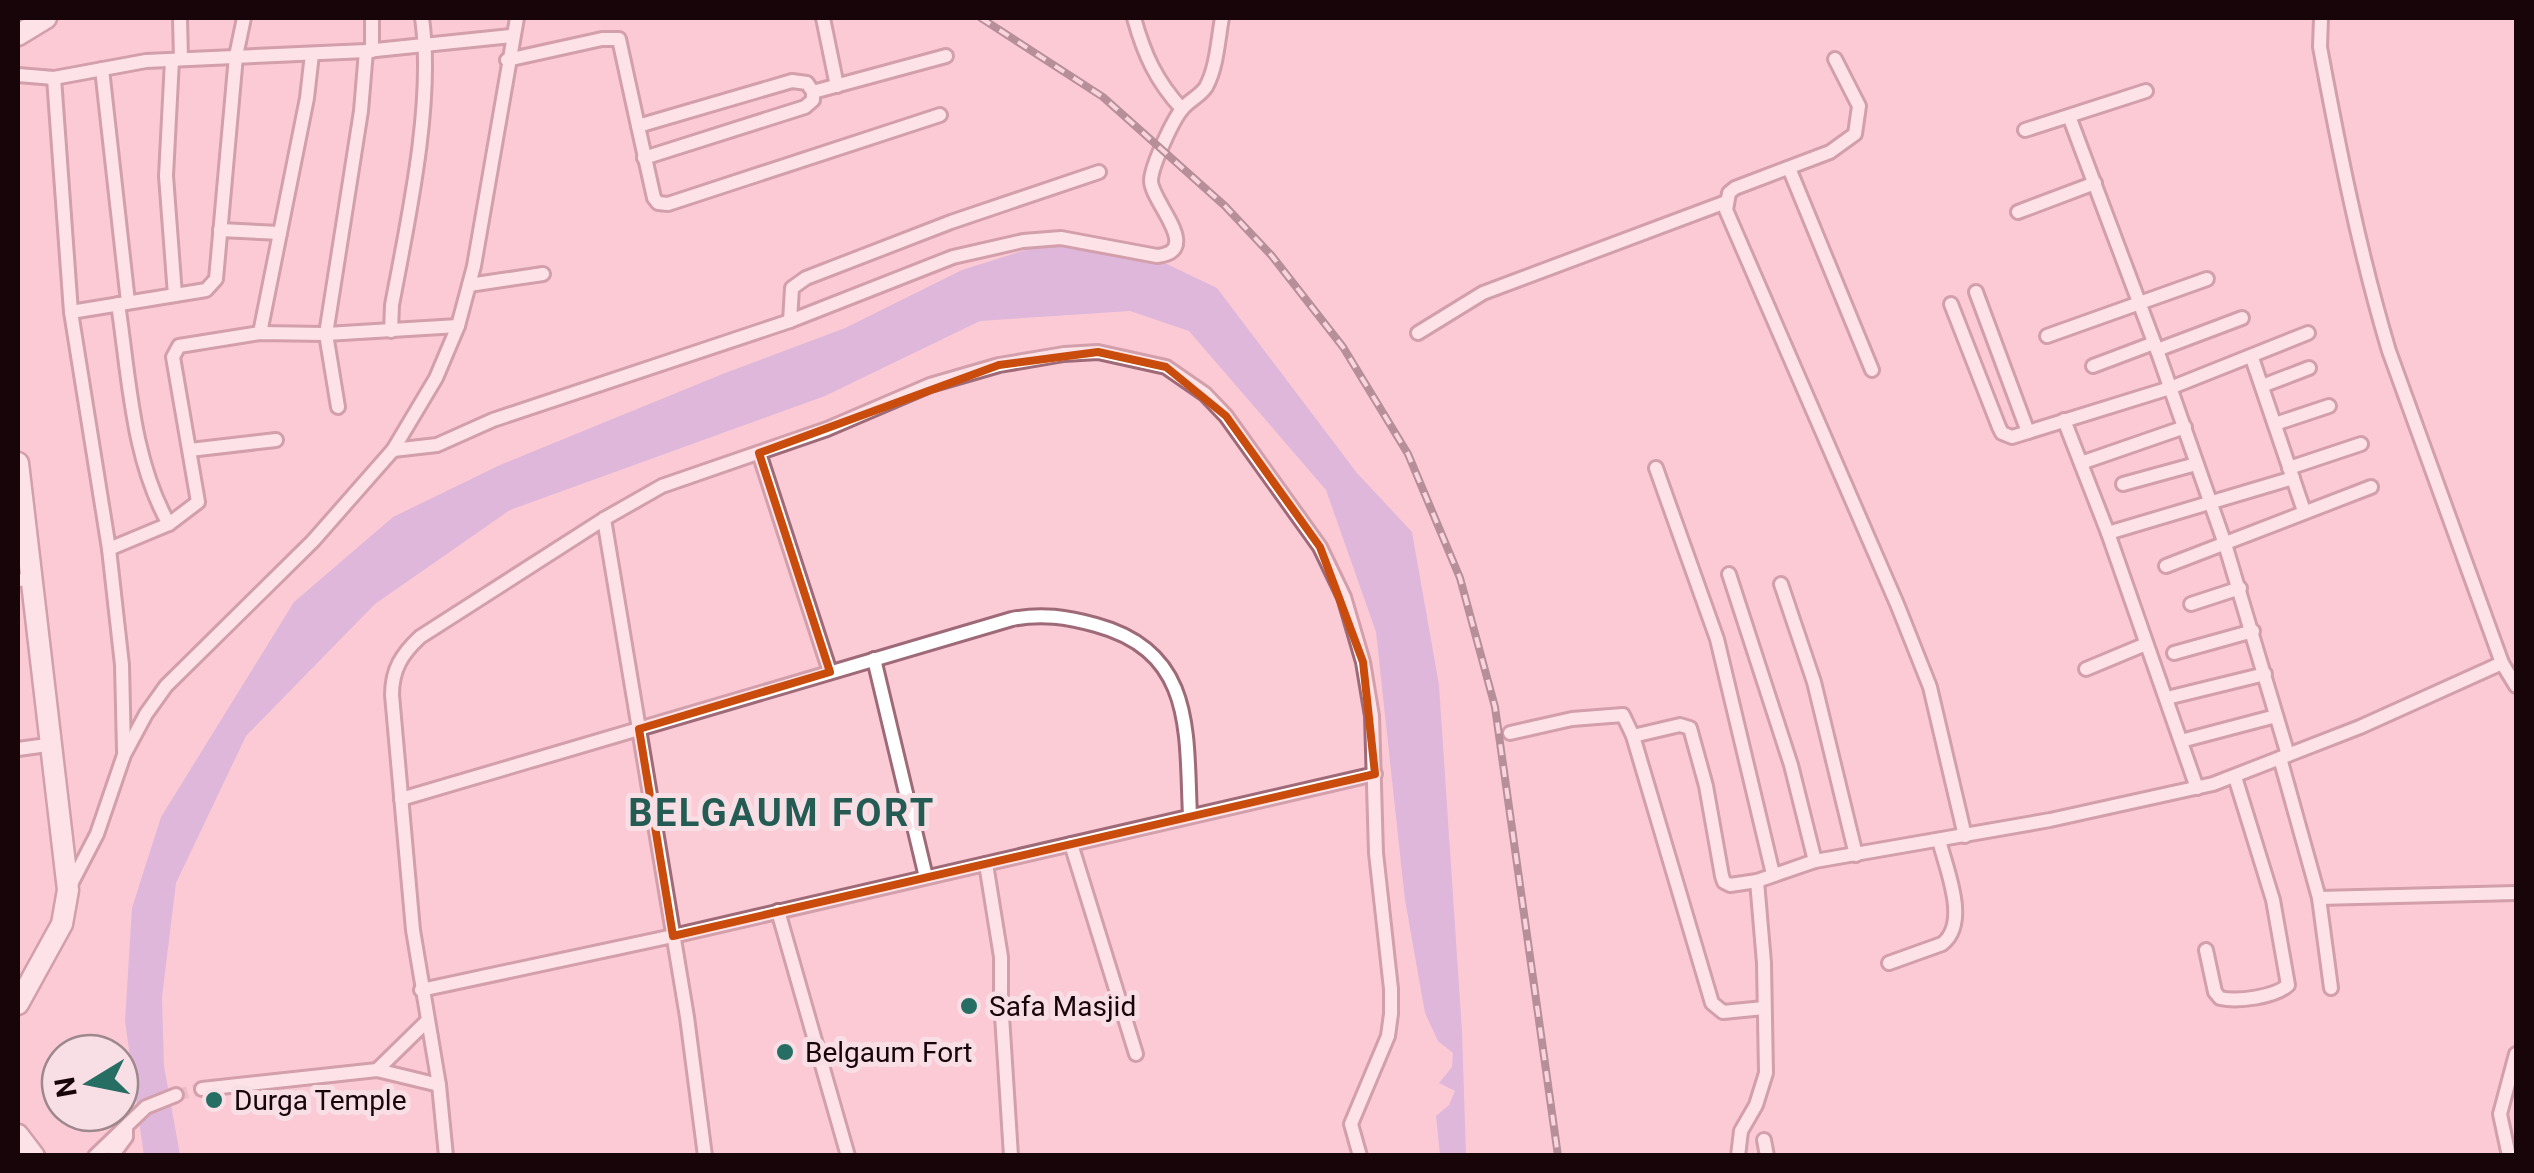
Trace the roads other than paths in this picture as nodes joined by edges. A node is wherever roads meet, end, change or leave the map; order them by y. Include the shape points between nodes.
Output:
1 (46, 18) edge
2 (180, 18) edge
3 (244, 18) edge
4 (372, 18) edge
5 (422, 18) edge
6 (516, 18) edge
7 (822, 18) edge
8 (1134, 18) edge
9 (1222, 18) edge
10 (2321, 18) edge
11 (18, 35) edge
12 (511, 36) junction
13 (426, 45) junction
14 (369, 51) junction
15 (312, 54) junction
16 (236, 56) junction
17 (946, 56) dead end
18 (176, 59) junction
19 (1835, 59) dead end
20 (507, 60) junction
21 (102, 69) junction
22 (18, 75) edge
23 (54, 78) junction
24 (838, 86) junction
25 (813, 92) junction
26 (2146, 92) dead end
27 (1182, 109) junction
28 (940, 115) dead end
29 (2069, 116) junction
30 (638, 126) junction
31 (2025, 130) dead end
32 (644, 158) junction
33 (1789, 168) junction
34 (1100, 172) dead end
35 (2095, 183) junction
36 (1726, 202) junction
37 (2018, 212) dead end
38 (220, 230) junction
39 (280, 233) junction
40 (543, 274) dead end
41 (2207, 279) dead end
42 (469, 285) junction
43 (1976, 292) dead end
44 (175, 295) junction
45 (122, 303) junction
46 (1951, 304) dead end
47 (2140, 304) junction
48 (71, 312) junction
49 (2242, 318) dead end
50 (790, 321) junction
51 (458, 326) junction
52 (391, 331) junction
53 (260, 333) junction
54 (1418, 333) dead end
55 (2308, 333) dead end
56 (326, 334) junction
57 (2047, 336) dead end
58 (2156, 347) junction
59 (2252, 358) junction
60 (2093, 366) dead end
61 (2309, 368) dead end
62 (1872, 370) dead end
63 (2262, 386) junction
64 (2170, 388) junction
65 (2329, 406) dead end
66 (338, 407) dead end
67 (2064, 420) junction
68 (2275, 424) junction
69 (2185, 428) junction
70 (2028, 432) junction
71 (276, 440) dead end
72 (2360, 444) dead end
73 (190, 450) junction
74 (394, 450) junction
75 (759, 453) junction
76 (18, 463) edge
77 (2081, 463) junction
78 (2196, 464) junction
79 (1656, 468) dead end
80 (2291, 473) junction
81 (2123, 484) dead end
82 (2371, 487) dead end
83 (2212, 505) junction
84 (2304, 511) junction
85 (604, 519) junction
86 (169, 524) junction
87 (2108, 534) junction
88 (2226, 544) junction
89 (108, 549) junction
90 (2166, 566) dead end
91 (18, 572) edge
92 (1729, 574) dead end
93 (1781, 584) dead end
94 (2240, 588) junction
95 (2191, 604) dead end
96 (2252, 632) junction
97 (2146, 644) junction
98 (2174, 653) dead end
99 (874, 659) junction
100 (2502, 662) junction
101 (2086, 668) dead end
102 (830, 672) junction
103 (2265, 674) junction
104 (2516, 686) edge
105 (2168, 698) junction
106 (2276, 716) junction
107 (638, 729) junction
108 (1510, 733) dead end
109 (1633, 736) junction
110 (2181, 741) junction
111 (40, 746) junction
112 (18, 749) edge
113 (124, 755) junction
114 (2284, 757) junction
115 (1375, 774) junction
116 (2235, 777) junction
117 (2198, 788) junction
118 (401, 799) junction
119 (1190, 816) junction
120 (1965, 836) junction
121 (1939, 840) junction
122 (1070, 844) junction
123 (1856, 854) junction
124 (1815, 861) junction
125 (986, 864) junction
126 (1773, 874) junction
127 (926, 877) junction
128 (1757, 882) junction
129 (2516, 893) edge
130 (62, 895) junction
131 (2319, 898) junction
132 (778, 911) junction
133 (673, 936) junction
134 (2206, 950) dead end
135 (1889, 963) dead end
136 (18, 980) edge
137 (2330, 988) dead end
138 (421, 990) junction
139 (18, 1004) edge
140 (1764, 1008) junction
141 (427, 1021) junction
142 (1136, 1054) dead end
143 (2516, 1054) edge
144 (377, 1070) junction
145 (439, 1086) junction
146 (202, 1090) tunnel mouth
147 (173, 1096) tunnel mouth
148 (140, 1113) edge
149 (116, 1133) edge
150 (126, 1133) edge
151 (18, 1135) edge
152 (1764, 1140) dead end
153 (34, 1156) edge
154 (95, 1156) edge
155 (112, 1156) edge
156 (446, 1156) edge
157 (705, 1156) edge
158 (848, 1156) edge
159 (1011, 1156) edge
160 (1360, 1156) edge
161 (1738, 1156) edge
162 (1767, 1156) edge
163 (2508, 1156) edge

1 - 11 main road
2 - 18 street
3 - 16 street
4 - 14 street
5 - 13 street
6 - 12 street
7 - 24 street
8 - 27 street via 1151,68
9 - 27 street via 1208,84
10 - 100 street via 2323,66 2376,306
12 - 13 street
12 - 20 street
13 - 14 street
13 - 52 street
14 - 15 street
14 - 56 street
15 - 16 street
15 - 39 street
16 - 18 street
16 - 38 street
17 - 24 street
18 - 21 street
18 - 44 street via 166,176
19 - 33 street via 1858,106 1855,134
20 - 30 street via 618,39
20 - 42 street
21 - 23 street
21 - 45 street
22 - 23 street
23 - 48 street
24 - 25 street
25 - 30 street via 792,81
25 - 32 street via 805,107
26 - 29 street
27 - 50 street via 1151,177 1176,238 1170,253 1060,238 1023,242 953,257
28 - 32 street via 668,204 654,198
29 - 31 street
29 - 35 street
30 - 32 street
33 - 36 street via 1734,188
33 - 62 street
34 - 50 street via 806,278 792,288
35 - 37 street
35 - 47 street
36 - 54 street via 1483,294
36 - 120 street via 1930,686
38 - 39 street
38 - 44 street via 212,286
39 - 53 street
40 - 42 street
41 - 47 street
42 - 51 street
43 - 70 street
44 - 45 street
45 - 48 street
45 - 86 street via 144,460
46 - 70 street via 2002,433 2012,438
47 - 57 street
47 - 58 street
48 - 89 street
49 - 58 street
50 - 74 street via 437,444
51 - 52 street
51 - 74 street
52 - 56 street
53 - 56 street
53 - 73 street via 174,350
55 - 59 street
56 - 66 street
58 - 60 street
58 - 64 street
59 - 63 street
59 - 64 street
61 - 63 street
63 - 68 street
64 - 67 street
64 - 69 street
65 - 68 street
67 - 70 street
67 - 77 street
68 - 80 street
69 - 77 street
69 - 78 street
71 - 73 street
72 - 80 street
73 - 86 street via 198,502
74 - 113 street via 166,686
75 - 85 street via 662,486
75 - 102 street
75 - 115 street via 999,365 1098,352 1166,367 1226,416 1320,547 1363,662
76 - 130 main road
77 - 87 street
78 - 81 street
78 - 83 street
79 - 126 street via 1717,639
80 - 83 street
80 - 84 street
82 - 84 street
83 - 87 street
83 - 88 street
84 - 88 street
85 - 107 street
85 - 118 street via 406,650 392,681
86 - 89 street
87 - 97 street
88 - 90 street
88 - 94 street
89 - 113 street
91 - 111 main road
92 - 124 street
93 - 123 street via 1814,682
94 - 95 street
94 - 96 street
96 - 98 street
96 - 103 street
97 - 101 street
97 - 105 street
99 - 102 street
99 - 119 street via 1030,615 1084,622 1131,638 1166,668 1182,706
99 - 127 street
100 - 104 street
100 - 114 street
102 - 107 street
103 - 105 street
103 - 106 street
105 - 110 street
106 - 110 street
106 - 114 street
107 - 118 street
107 - 133 street
108 - 109 street via 1616,713 1626,718
109 - 128 street via 1690,728 1724,882
109 - 140 street via 1712,1003 1723,1012
110 - 117 street
111 - 112 street
111 - 130 main road
113 - 130 street via 97,834
114 - 116 street
114 - 131 street
115 - 119 street
115 - 160 street via 1376,853 1392,989 1388,1036 1351,1124
116 - 117 street
116 - 134 street via 2273,900 2288,984 2220,998
117 - 120 street
118 - 138 street
119 - 122 street
120 - 121 street
121 - 123 street
121 - 135 street via 1954,901 1953,929 1942,944
122 - 125 street
122 - 142 street
123 - 124 street
124 - 126 street
125 - 127 street
125 - 159 street via 1002,957
126 - 128 street
127 - 132 street
128 - 140 street
129 - 131 street
130 - 136 main road
130 - 139 main road via 62,924
131 - 137 street
132 - 133 street
132 - 158 street
133 - 138 street
133 - 157 street
138 - 141 street
140 - 161 street via 1766,1074 1741,1131
141 - 144 street
141 - 145 street
143 - 163 street via 2500,1114
144 - 145 street
144 - 146 street
145 - 156 street
147 - 148 street
149 - 154 street
150 - 155 street
151 - 153 main road
152 - 162 street

